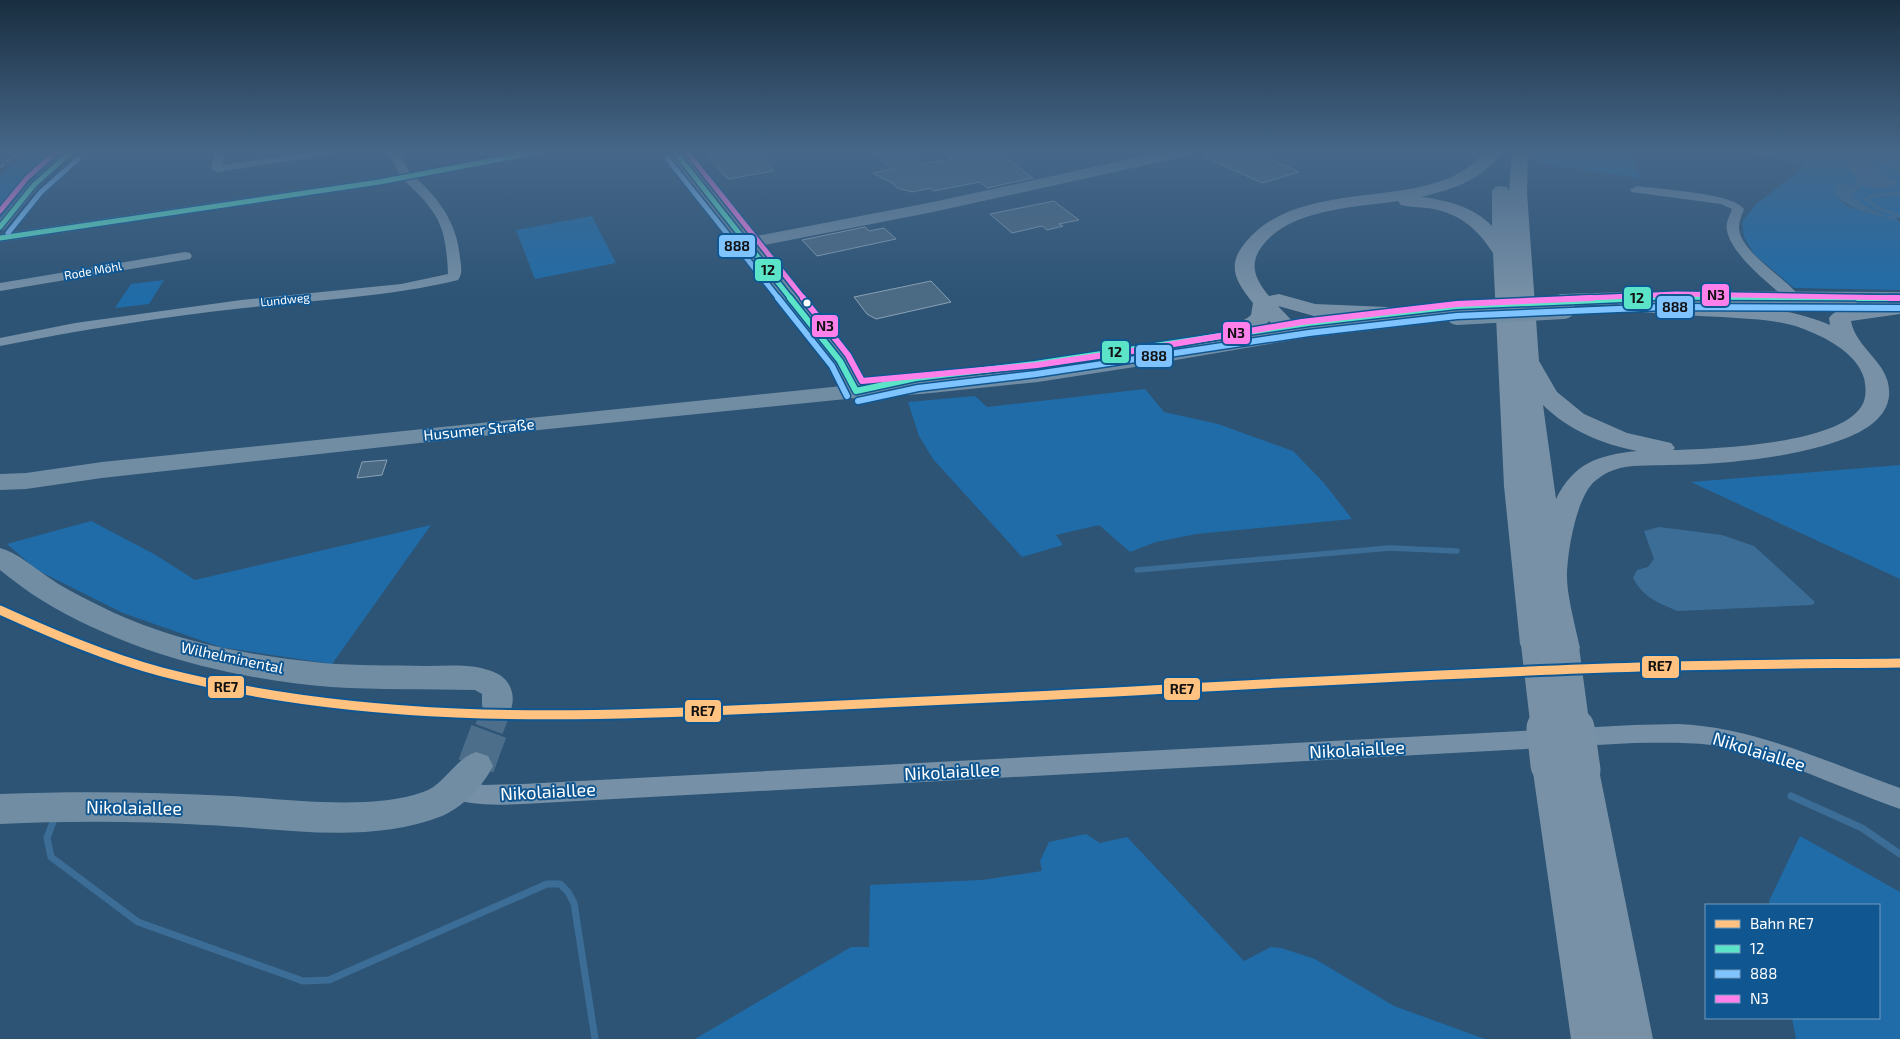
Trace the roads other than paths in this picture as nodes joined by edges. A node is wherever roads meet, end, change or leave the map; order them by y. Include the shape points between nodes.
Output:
1 (21, 200) edge
2 (254, 200) edge
3 (431, 200) edge
4 (714, 200) edge
5 (966, 200) edge
6 (1371, 200) edge
7 (1503, 200) edge
8 (1519, 200) edge
9 (1719, 200) edge
10 (1353, 203) junction
11 (0, 227) edge
12 (0, 238) edge
13 (748, 243) junction
14 (1502, 253) junction
15 (185, 256) dead end
16 (0, 287) edge
17 (1900, 298) edge
18 (1271, 301) junction
19 (1801, 303) junction
20 (1563, 304) junction
21 (1628, 306) junction
22 (1900, 308) edge
23 (1456, 310) junction
24 (1387, 313) junction
25 (1298, 327) junction
26 (1839, 333) junction
27 (1231, 334) junction
28 (0, 342) edge
29 (1526, 357) junction
30 (856, 391) junction
31 (1726, 454) junction
32 (0, 468) edge
33 (102, 470) junction
34 (0, 482) edge
35 (0, 557) edge
36 (1552, 578) junction
37 (1550, 646) junction
38 (498, 705) tunnel mouth
39 (1566, 768) junction
40 (465, 778) joint
41 (1900, 799) edge
42 (0, 809) edge
43 (1594, 1039) edge
44 (1631, 1039) edge

1 - 11 street
2 - 12 street
3 - 28 street, Lundweg via 453,241 453,277 401,288 241,304 75,327
4 - 13 main road
5 - 13 main road
6 - 10 highway
7 - 14 highway
8 - 29 highway
9 - 19 street via 1738,209 1733,232 1745,251
10 - 14 highway via 1413,201 1455,210 1489,233
10 - 18 highway via 1302,213 1257,236 1245,257 1244,270
13 - 30 main road via 840,361
14 - 37 highway via 1509,404 1525,574
15 - 16 street, Rode Möhl
17 - 19 main road, Husumer Straße
18 - 24 highway via 1322,311
18 - 25 highway
18 - 27 highway via 1260,319
19 - 20 main road, Husumer Straße via 1665,297
19 - 21 main road, Husumer Straße
19 - 22 main road, Husumer Straße
19 - 26 highway
20 - 21 main road, Husumer Straße
20 - 23 main road, Husumer Straße, bridge
21 - 26 highway via 1778,315
22 - 26 highway via 1849,313 1840,318
23 - 24 main road, Husumer Straße
23 - 25 main road, Husumer Straße
24 - 25 main road, Husumer Straße
25 - 27 main road, Husumer Straße
25 - 30 main road, Husumer Straße via 1141,360 922,387
26 - 31 highway via 1874,372 1877,399 1865,418 1843,431 1815,441
27 - 30 main road, Husumer Straße via 1035,364 916,378
29 - 31 highway via 1551,400 1588,426 1619,440 1656,448
29 - 36 highway
30 - 33 main road, Husumer Straße
31 - 36 highway via 1635,459 1607,463 1592,471 1580,481 1565,507
32 - 33 main road, Husumer Straße
33 - 34 main road, Husumer Straße
35 - 38 main road, Wilhelminental via 53,594 108,622 162,643 270,668 332,675 476,678 488,681 494,687
36 - 37 highway
37 - 39 highway, bridge
39 - 43 highway
39 - 44 highway
40 - 41 street, Nikolaiallee via 484,795 523,794 1690,733 1722,738 1774,754
40 - 42 main road, Nikolaiallee via 426,807 379,816 60,806

